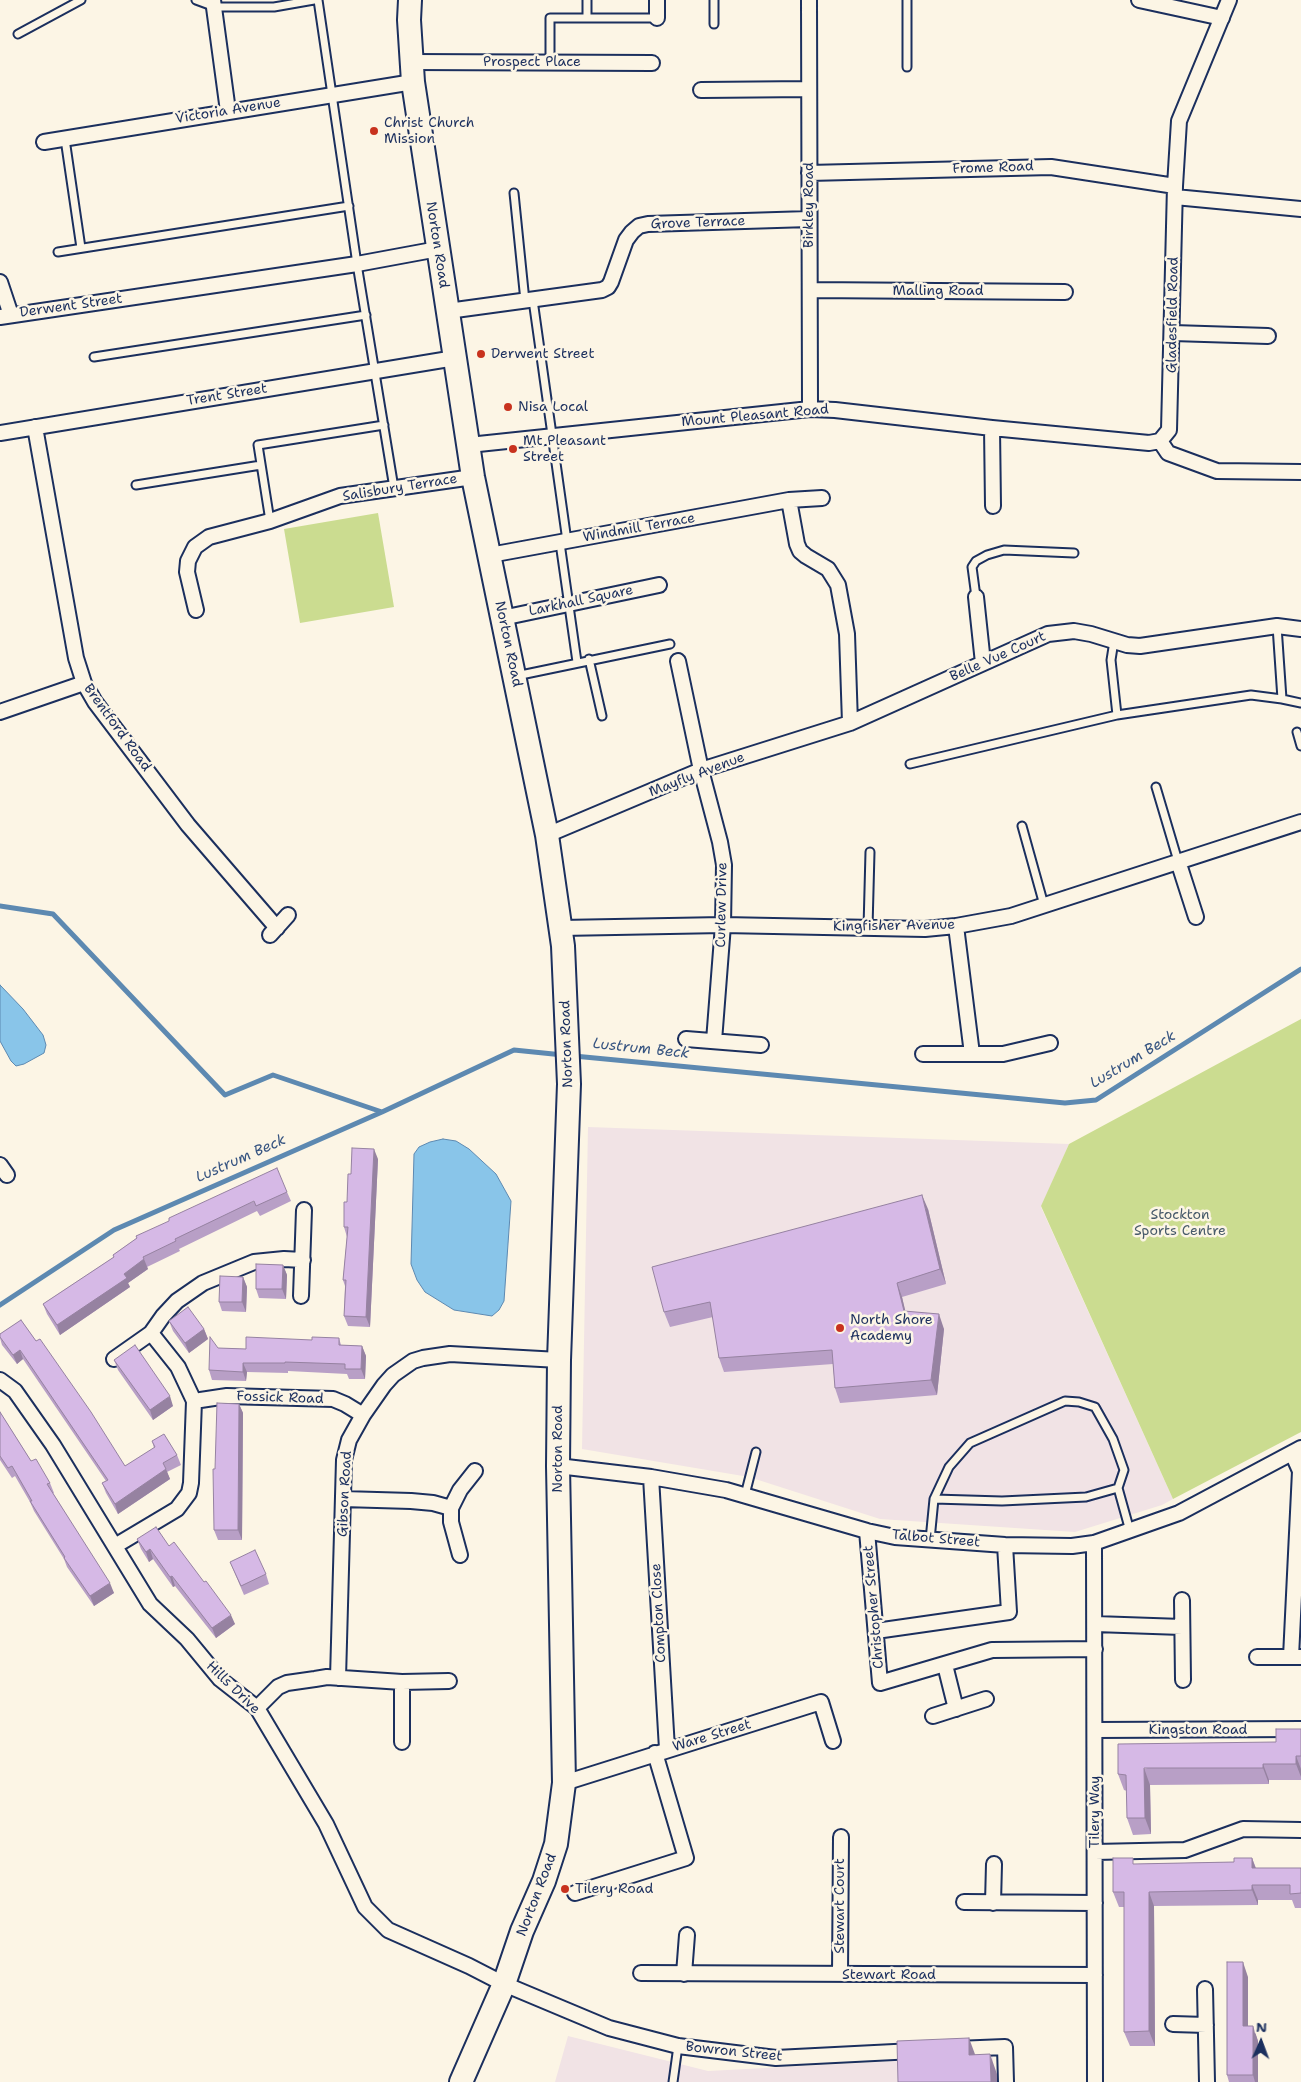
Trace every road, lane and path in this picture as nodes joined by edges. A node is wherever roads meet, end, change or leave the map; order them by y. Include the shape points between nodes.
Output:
1 (82, 0) edge
2 (196, 0) edge
3 (314, 0) edge
4 (318, 0) edge
5 (410, 0) edge
6 (587, 0) edge
7 (657, 0) edge
8 (714, 0) edge
9 (808, 0) edge
10 (907, 0) edge
11 (1138, 0) edge
12 (1230, 0) edge
13 (214, 4) edge
14 (273, 4) edge
15 (587, 18) junction
16 (657, 18) joint
17 (1222, 18) junction
18 (714, 24) dead end
19 (18, 34) dead end
20 (550, 61) junction
21 (652, 63) dead end
22 (907, 67) dead end
23 (412, 72) junction
24 (809, 89) junction
25 (701, 90) dead end
26 (332, 96) junction
27 (228, 111) junction
28 (65, 139) junction
29 (44, 142) dead end
30 (809, 173) junction
31 (1175, 191) junction
32 (514, 193) dead end
33 (349, 206) junction
34 (1301, 209) edge
35 (809, 219) junction
36 (82, 248) junction
37 (438, 249) junction
38 (58, 252) dead end
39 (357, 264) junction
40 (0, 282) edge
41 (810, 290) junction
42 (1065, 292) dead end
43 (529, 300) junction
44 (448, 311) junction
45 (366, 314) junction
46 (6, 316) edge
47 (1173, 333) junction
48 (1268, 336) dead end
49 (94, 357) dead end
50 (455, 358) junction
51 (375, 372) junction
52 (810, 409) junction
53 (384, 425) junction
54 (36, 427) junction
55 (992, 428) junction
56 (0, 433) edge
57 (552, 435) junction
58 (1160, 441) junction
59 (469, 445) junction
60 (261, 465) junction
61 (1301, 472) edge
62 (474, 477) junction
63 (136, 485) dead end
64 (394, 488) junction
65 (822, 498) dead end
66 (789, 500) junction
67 (992, 506) dead end
68 (270, 521) junction
69 (563, 542) junction
70 (1074, 553) dead end
71 (490, 555) junction
72 (659, 585) dead end
73 (976, 597) joint
74 (570, 604) junction
75 (196, 610) dead end
76 (502, 618) junction
77 (1277, 626) junction
78 (1301, 629) edge
79 (1114, 641) junction
80 (670, 644) dead end
81 (589, 659) junction
82 (678, 661) dead end
83 (577, 662) junction
84 (983, 663) junction
85 (514, 676) junction
86 (84, 683) junction
87 (1282, 699) junction
88 (1301, 703) edge
89 (0, 712) edge
90 (1117, 715) junction
91 (602, 716) dead end
92 (850, 723) junction
93 (1297, 732) dead end
94 (1301, 746) edge
95 (910, 764) dead end
96 (701, 770) junction
97 (1156, 788) dead end
98 (1301, 822) edge
99 (1022, 826) dead end
100 (547, 835) junction
101 (870, 852) dead end
102 (1178, 862) junction
103 (1044, 905) junction
104 (288, 915) dead end
105 (1196, 917) dead end
106 (723, 925) junction
107 (956, 926) junction
108 (561, 928) junction
109 (868, 928) junction
110 (686, 1039) dead end
111 (714, 1041) junction
112 (1050, 1043) dead end
113 (761, 1044) dead end
114 (923, 1054) dead end
115 (972, 1054) junction
116 (304, 1210) dead end
117 (302, 1260) junction
118 (301, 1296) dead end
119 (151, 1333) junction
120 (114, 1359) edge
121 (559, 1360) junction
122 (0, 1380) edge
123 (194, 1401) junction
124 (363, 1415) junction
125 (1297, 1451) edge
126 (756, 1452) dead end
127 (558, 1466) junction
128 (475, 1471) dead end
129 (651, 1477) junction
130 (1118, 1488) junction
131 (745, 1495) junction
132 (343, 1499) junction
133 (934, 1499) junction
134 (451, 1508) junction
135 (867, 1531) junction
136 (1130, 1531) junction
137 (930, 1540) junction
138 (1094, 1542) junction
139 (1005, 1545) junction
140 (115, 1546) junction
141 (1299, 1546) edge
142 (460, 1555) dead end
143 (1182, 1600) dead end
144 (1095, 1624) junction
145 (1182, 1627) junction
146 (876, 1631) junction
147 (1095, 1650) junction
148 (1257, 1657) dead end
149 (1296, 1657) edge
150 (945, 1664) junction
151 (338, 1678) junction
152 (1183, 1680) dead end
153 (402, 1682) junction
154 (449, 1682) dead end
155 (986, 1699) dead end
156 (257, 1708) junction
157 (956, 1708) junction
158 (932, 1716) dead end
159 (1301, 1729) edge
160 (1095, 1730) junction
161 (833, 1741) dead end
162 (402, 1742) dead end
163 (661, 1751) junction
164 (564, 1783) junction
165 (1301, 1830) edge
166 (841, 1837) dead end
167 (1095, 1852) junction
168 (994, 1864) dead end
169 (575, 1893) dead end
170 (964, 1902) dead end
171 (993, 1903) junction
172 (1095, 1903) junction
173 (687, 1935) dead end
174 (641, 1973) dead end
175 (684, 1974) junction
176 (840, 1974) junction
177 (1095, 1975) junction
178 (504, 1984) junction
179 (1205, 1989) dead end
180 (1173, 2024) dead end
181 (1206, 2025) junction
182 (678, 2046) junction
183 (945, 2050) edge
184 (925, 2051) edge
185 (461, 2082) edge
186 (673, 2082) edge
187 (1006, 2082) edge
188 (1095, 2082) edge
189 (1207, 2082) edge

1 - 19 lane
2 - 13 lane
3 - 14 lane
4 - 26 lane
5 - 23 main road, Norton Road
6 - 15 lane
7 - 16 street
8 - 18 lane
9 - 24 street, Birkley Road
10 - 22 lane
11 - 17 street
12 - 17 street, Gladesfield Road
13 - 14 lane
13 - 27 street
15 - 16 lane
15 - 20 lane via 550,18
17 - 31 street, Gladesfield Road via 1179,122
20 - 21 street, Prospect Place
20 - 23 street, Prospect Place
23 - 26 street, Victoria Avenue
23 - 37 main road, Norton Road
24 - 25 street
24 - 30 street, Birkley Road
26 - 27 street, Victoria Avenue
26 - 33 lane
27 - 28 street, Victoria Avenue
28 - 29 street, Victoria Avenue
28 - 36 lane
30 - 31 street, Frome Road via 1051,166
30 - 35 street, Birkley Road
31 - 34 street, Frome Road
31 - 47 street, Gladesfield Road
32 - 43 lane
33 - 36 lane
33 - 39 lane
35 - 41 street, Birkley Road
35 - 43 street, Grove Terrace via 639,226 626,240 608,287
36 - 38 lane
37 - 39 street, Derwent Street
37 - 44 main road, Norton Road
39 - 45 lane
39 - 46 street, Derwent Street
40 - 46 street
41 - 42 street, Malling Road
41 - 52 street, Birkley Road
43 - 44 street, Grove Terrace
43 - 57 lane
44 - 50 main road, Norton Road
45 - 49 lane
45 - 51 lane
47 - 48 street
47 - 58 street, Gladesfield Road via 1170,430
50 - 51 street, Trent Street
50 - 59 main road, Norton Road
51 - 53 lane
51 - 54 street, Trent Street
52 - 55 street, Mount Pleasant Road
52 - 57 street, Mount Pleasant Road
53 - 60 lane via 258,445
53 - 64 lane
54 - 56 street, Trent Street
54 - 86 street, Brentford Road via 76,658
55 - 58 street, Mount Pleasant Road via 1149,443
55 - 67 street
57 - 59 street, Mount Pleasant Road
57 - 69 lane
58 - 61 street via 1168,453 1217,471
59 - 62 main road, Norton Road
60 - 63 lane
60 - 68 lane
62 - 64 street, Salisbury Terrace
62 - 71 main road, Norton Road
64 - 68 street, Salisbury Terrace via 340,496
65 - 66 street, Windmill Terrace
66 - 69 street, Windmill Terrace
66 - 92 street via 800,550 828,569 838,585 847,634
68 - 75 street, Salisbury Terrace via 209,537 195,547 187,572
69 - 71 street, Windmill Terrace
69 - 74 lane
70 - 73 lane via 1004,550 987,555 972,567
71 - 76 main road, Norton Road
72 - 74 street, Larkhall Square
73 - 84 street
74 - 76 street, Larkhall Square
74 - 83 lane
76 - 85 main road, Norton Road
77 - 78 street, Belle Vue Court
77 - 79 street, Belle Vue Court via 1140,646
77 - 87 lane
79 - 84 street, Belle Vue Court via 1091,634 1059,632 1042,636
79 - 90 lane via 1111,660
80 - 81 lane
81 - 83 lane
81 - 91 lane
82 - 96 street, Curlew Drive
83 - 85 lane
84 - 92 street, Belle Vue Court
85 - 100 main road, Norton Road
86 - 89 street
86 - 104 street, Brentford Road via 188,825 273,931
87 - 88 lane
87 - 90 lane via 1251,695
90 - 95 lane
92 - 96 street, Mayfly Avenue
93 - 94 lane
96 - 100 street, Mayfly Avenue
96 - 106 street, Curlew Drive via 724,865
97 - 102 lane
98 - 102 street, Kingfisher Avenue
99 - 103 lane
100 - 108 main road, Norton Road
101 - 109 lane
102 - 103 street, Kingfisher Avenue
102 - 105 street
103 - 107 street, Kingfisher Avenue via 1011,916
106 - 108 street, Kingfisher Avenue
106 - 109 street, Kingfisher Avenue
106 - 111 street, Curlew Drive
107 - 109 street, Kingfisher Avenue
107 - 115 street
108 - 121 main road, Norton Road via 568,1062
110 - 111 street
111 - 113 street
112 - 115 street via 1003,1054
114 - 115 street
116 - 117 street
117 - 118 street
117 - 119 street via 254,1262 203,1283 177,1301
119 - 120 street
119 - 123 street via 178,1367
121 - 124 street, Gibson Road via 450,1354 423,1358 394,1375
121 - 127 main road, Norton Road
122 - 140 street, Hills Drive via 15,1392 54,1444
123 - 124 street, Fossick Road via 227,1396 333,1399
123 - 140 street via 193,1471 189,1492 177,1508
124 - 132 street, Gibson Road via 345,1449
125 - 136 street, Talbot Street via 1196,1505
125 - 141 street via 1300,1471
126 - 131 lane
127 - 129 street, Talbot Street
127 - 164 main road, Norton Road
128 - 134 street
129 - 131 street, Talbot Street
129 - 163 street, Compton Close
130 - 133 lane via 1086,1497 1002,1501
130 - 133 lane via 1124,1470 1113,1439 1095,1407 1065,1401 970,1443 949,1467
130 - 136 lane
131 - 135 street, Talbot Street
132 - 134 street via 412,1501
132 - 151 street, Gibson Road
133 - 137 lane
134 - 142 street via 451,1522
135 - 137 street, Talbot Street
135 - 146 street, Christopher Street
136 - 138 street, Talbot Street
137 - 139 street, Talbot Street
138 - 139 street, Talbot Street via 1072,1546
138 - 144 street, Tilery Way
139 - 146 street via 1009,1612
140 - 156 street, Hills Drive via 158,1613 187,1639 220,1679
141 - 149 street
143 - 145 street
144 - 145 street
144 - 147 street, Tilery Way
145 - 152 street
146 - 150 street, Christopher Street via 880,1683
147 - 150 street via 992,1650
147 - 160 street, Tilery Way
148 - 149 street
150 - 157 street
151 - 153 street
151 - 156 street via 278,1686
153 - 154 street
153 - 162 street
155 - 157 street
156 - 178 street, Hills Drive via 318,1809 371,1915 388,1930
157 - 158 street
159 - 160 street, Kingston Road
160 - 167 street, Tilery Way
161 - 163 street, Ware Street via 821,1702
163 - 164 street, Ware Street
163 - 169 street via 686,1858
164 - 178 main road, Norton Road via 556,1844
165 - 167 street via 1244,1829 1185,1850
166 - 176 street, Stewart Court
167 - 172 street, Tilery Way
168 - 171 street
170 - 171 street
171 - 172 street
172 - 177 street, Tilery Way
173 - 175 street
174 - 175 street, Stewart Road
175 - 176 street, Stewart Road
176 - 177 street, Stewart Road
177 - 188 street, Tilery Way
178 - 182 street, Bowron Street via 609,2028
178 - 185 main road, Norton Road
179 - 181 street
180 - 181 street
181 - 189 street
182 - 184 street, Bowron Street via 776,2058
182 - 186 lane
183 - 187 street via 1005,2047

